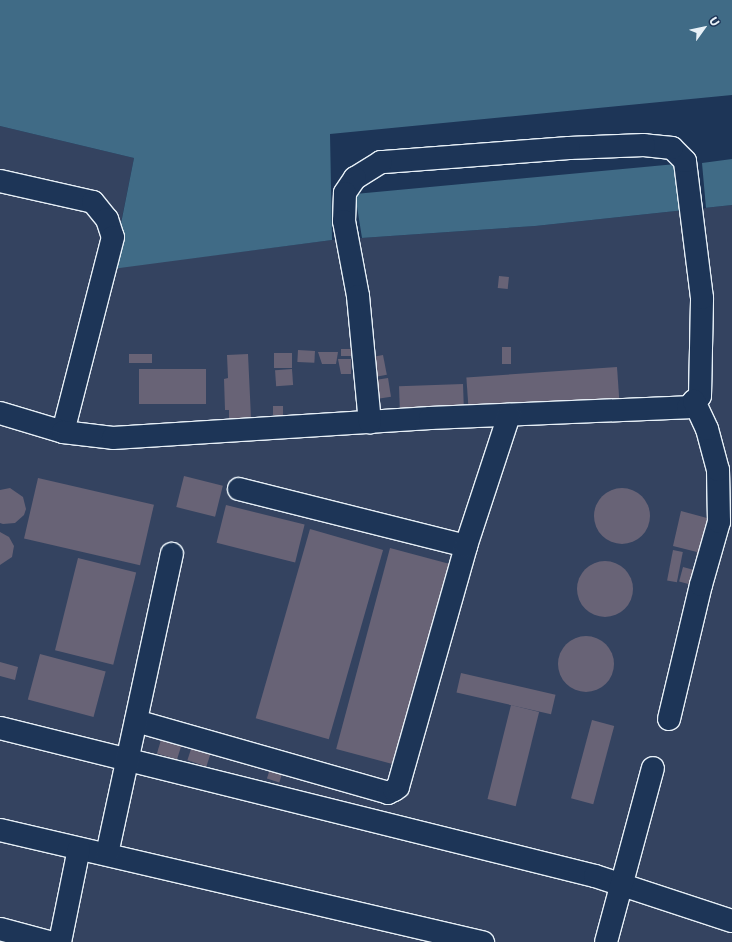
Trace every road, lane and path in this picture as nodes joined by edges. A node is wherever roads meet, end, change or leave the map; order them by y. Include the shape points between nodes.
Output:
1 (0, 181) edge
2 (694, 401) junction
3 (0, 413) edge
4 (509, 415) junction
5 (370, 422) junction
6 (63, 432) junction
7 (239, 489) dead end
8 (466, 546) junction
9 (172, 554) dead end
10 (669, 719) dead end
11 (136, 721) junction
12 (0, 728) edge
13 (128, 760) junction
14 (653, 768) dead end
15 (0, 830) edge
16 (79, 849) junction
17 (107, 854) junction
18 (623, 885) junction
19 (732, 921) edge
20 (0, 929) edge
21 (50, 942) edge
22 (60, 942) edge
23 (482, 942) edge
24 (606, 942) edge

1 - 6 lane via 93,202 107,219 113,237
2 - 4 lane via 688,407
2 - 5 lane via 700,396 702,373 702,298 685,161 672,148 644,145 568,148 381,162 355,178 345,193 344,221 358,296
2 - 10 lane via 707,429 718,470 719,522
3 - 6 lane
4 - 5 lane
4 - 8 lane
5 - 6 lane via 113,438
7 - 8 lane
8 - 11 lane via 400,779 394,790 388,793
9 - 11 lane
11 - 13 lane
12 - 13 lane
13 - 17 lane
13 - 18 lane
14 - 18 lane
15 - 16 lane
16 - 17 lane
16 - 22 lane
17 - 23 lane
18 - 19 lane
18 - 24 lane
20 - 21 lane

